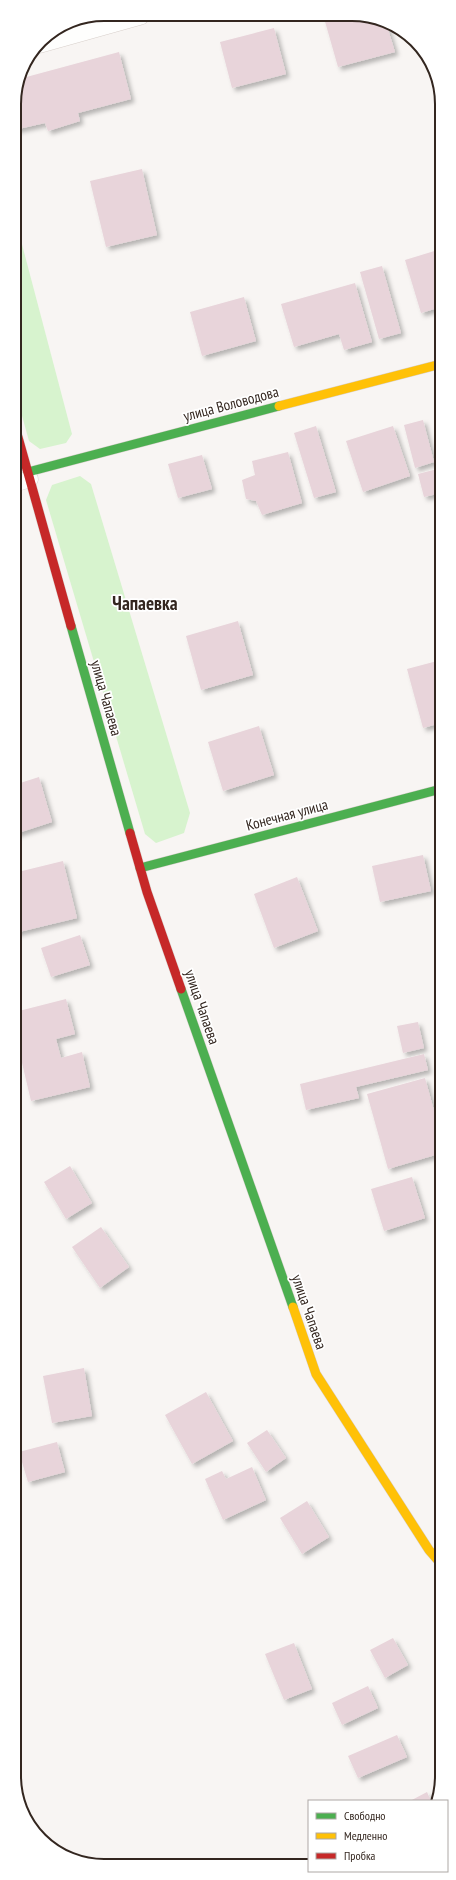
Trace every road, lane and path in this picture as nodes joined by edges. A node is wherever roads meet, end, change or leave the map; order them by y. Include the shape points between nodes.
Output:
1 (114, 21) edge
2 (55, 38) edge
3 (435, 366) edge
4 (21, 448) edge
5 (29, 476) junction
6 (21, 480) edge
7 (435, 792) edge
8 (140, 868) junction
9 (435, 1557) edge

1 - 2 street
3 - 5 street, улица Воловодова
4 - 5 street, улица Чапаева
5 - 6 lane
5 - 8 street, улица Чапаева
7 - 8 street, Конечная улица
8 - 9 street, улица Чапаева via 316,1374

